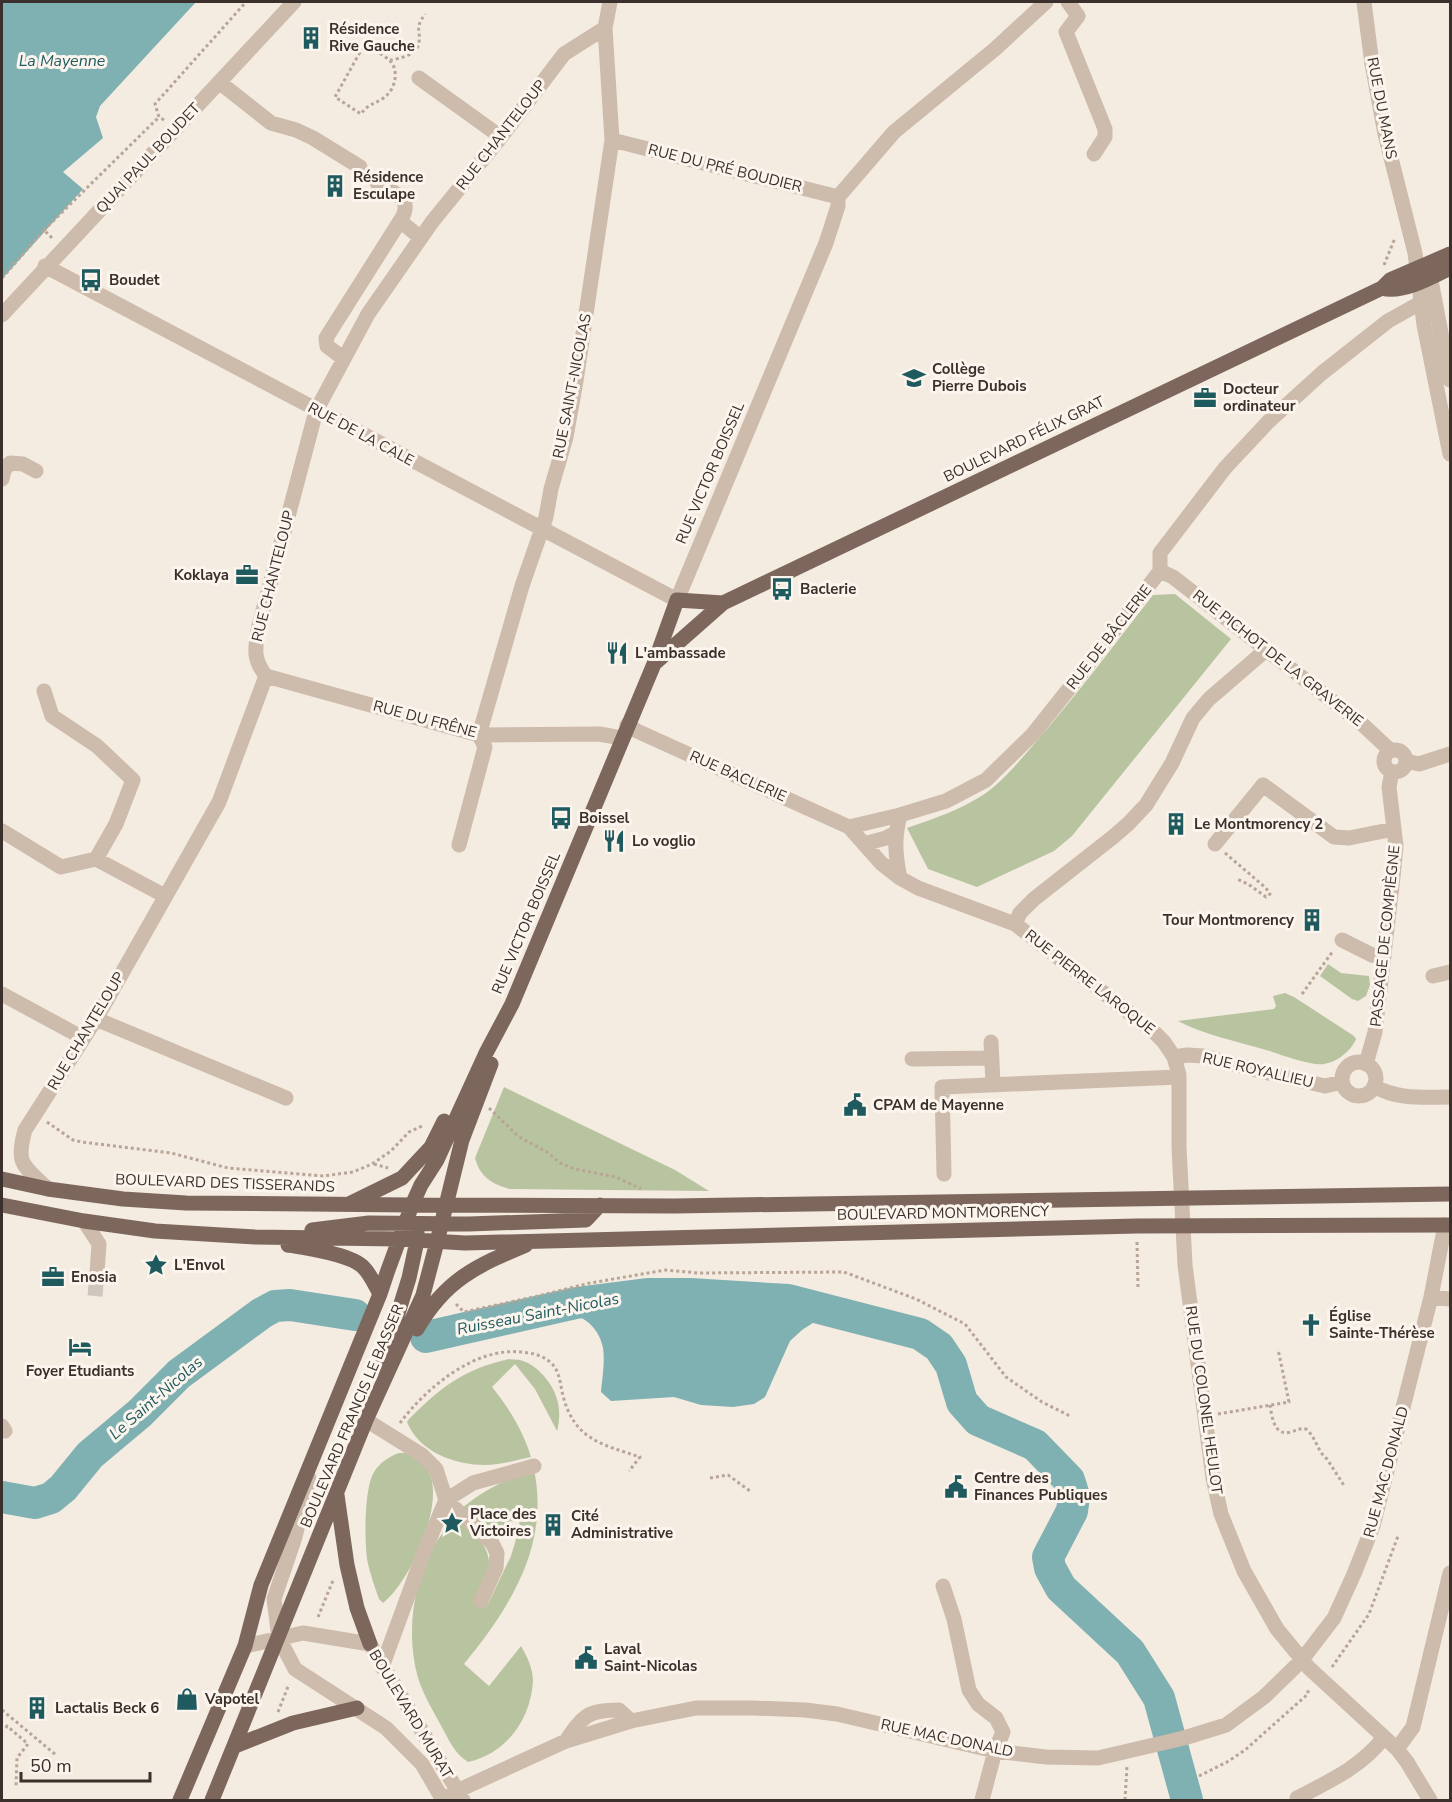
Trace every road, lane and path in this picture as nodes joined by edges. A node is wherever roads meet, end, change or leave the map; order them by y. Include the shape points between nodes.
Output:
1 (246, 2) edge
2 (294, 2) edge
3 (610, 2) edge
4 (1046, 2) edge
5 (1068, 2) edge
6 (1364, 2) edge
7 (425, 14) dead end
8 (605, 28) junction
9 (369, 38) dead end
10 (364, 45) junction
11 (390, 60) junction
12 (419, 78) dead end
13 (219, 82) junction
14 (501, 137) junction
15 (612, 140) junction
16 (1094, 154) dead end
17 (360, 167) dead end
18 (377, 183) dead end
19 (838, 197) junction
20 (1404, 214) junction
21 (400, 221) junction
22 (44, 230) junction
23 (421, 238) junction
24 (62, 248) junction
25 (1450, 255) edge
26 (45, 266) junction
27 (1450, 268) edge
28 (1424, 273) junction
29 (2, 278) edge
30 (362, 281) junction
31 (1378, 290) junction
32 (382, 294) junction
33 (1428, 301) junction
34 (2, 315) edge
35 (344, 359) junction
36 (1450, 380) edge
37 (316, 411) junction
38 (1450, 454) edge
39 (36, 471) dead end
40 (2, 479) edge
41 (541, 529) junction
42 (1161, 571) junction
43 (677, 600) junction
44 (723, 603) junction
45 (1267, 650) junction
46 (654, 664) junction
47 (266, 676) junction
48 (44, 691) dead end
49 (625, 731) junction
50 (479, 735) junction
51 (1391, 751) junction
52 (1450, 754) edge
53 (1406, 761) junction
54 (1392, 772) junction
55 (900, 815) junction
56 (849, 827) junction
57 (1394, 829) junction
58 (2, 831) edge
59 (895, 833) junction
60 (864, 844) junction
61 (1215, 844) joint
62 (459, 845) dead end
63 (96, 859) junction
64 (900, 878) junction
65 (1237, 879) dead end
66 (165, 896) junction
67 (1015, 924) junction
68 (1342, 940) dead end
69 (1384, 957) junction
70 (1326, 961) dead end
71 (1450, 972) edge
72 (1433, 976) dead end
73 (2, 994) edge
74 (1302, 994) dead end
75 (96, 1019) junction
76 (501, 1026) junction
77 (83, 1038) junction
78 (1174, 1057) junction
79 (912, 1059) dead end
80 (1366, 1064) junction
81 (1179, 1077) junction
82 (1342, 1083) junction
83 (993, 1084) junction
84 (1374, 1086) junction
85 (1450, 1097) edge
86 (286, 1098) dead end
87 (478, 1098) junction
88 (35, 1114) junction
89 (440, 1129) junction
90 (372, 1164) junction
91 (392, 1174) dead end
92 (944, 1174) dead end
93 (2, 1179) edge
94 (48, 1189) junction
95 (647, 1192) dead end
96 (1450, 1194) edge
97 (1182, 1198) junction
98 (348, 1204) junction
99 (2, 1205) edge
100 (412, 1205) junction
101 (447, 1205) junction
102 (600, 1205) junction
103 (84, 1221) junction
104 (412, 1223) junction
105 (442, 1224) junction
106 (1448, 1225) edge
107 (1137, 1226) junction
108 (1183, 1226) junction
109 (255, 1238) junction
110 (399, 1239) junction
111 (417, 1240) junction
112 (437, 1242) junction
113 (533, 1242) junction
114 (97, 1273) tunnel mouth
115 (1138, 1288) dead end
116 (444, 1292) junction
117 (380, 1294) junction
118 (1431, 1297) junction
119 (1450, 1299) edge
120 (1278, 1349) dead end
121 (1270, 1405) junction
122 (1070, 1416) dead end
123 (1205, 1416) junction
124 (366, 1420) junction
125 (391, 1435) junction
126 (314, 1456) junction
127 (534, 1466) dead end
128 (629, 1471) dead end
129 (710, 1478) dead end
130 (1345, 1487) dead end
131 (750, 1491) dead end
132 (337, 1495) junction
133 (446, 1500) junction
134 (1450, 1573) edge
135 (334, 1577) dead end
136 (943, 1586) dead end
137 (481, 1601) dead end
138 (318, 1617) dead end
139 (279, 1638) junction
140 (370, 1644) junction
141 (245, 1646) junction
142 (1301, 1660) junction
143 (382, 1666) junction
144 (291, 1680) dead end
145 (357, 1708) junction
146 (2, 1710) edge
147 (275, 1719) dead end
148 (6, 1728) dead end
149 (1384, 1737) junction
150 (235, 1746) junction
151 (1396, 1749) junction
152 (995, 1751) junction
153 (1127, 1753) junction
154 (56, 1755) dead end
155 (16, 1786) dead end
156 (460, 1796) edge
157 (1297, 1798) dead end
158 (180, 1800) edge
159 (212, 1800) edge
160 (443, 1800) edge
161 (982, 1800) edge
162 (1125, 1800) edge
163 (1430, 1800) edge

1 - 22 path via 155,104 159,117
2 - 13 street, QUAI PAUL BOUDET
3 - 8 street, RUE SAINT-NICOLAS
4 - 19 street, RUE VICTOR BOISSEL via 894,132
5 - 16 street via 1078,16 1066,32 1105,129 1105,137
6 - 20 street, RUE DU MANS via 1385,134
7 - 11 path via 418,26 419,43 415,50
8 - 14 street, RUE CHANTELOUP via 564,54
8 - 15 street, RUE SAINT-NICOLAS
9 - 10 path
10 - 11 path
10 - 11 path via 335,97 361,114 365,107 392,90 395,79
12 - 14 street
13 - 17 street via 271,123 313,138
13 - 24 street, QUAI PAUL BOUDET
14 - 23 street, RUE CHANTELOUP
15 - 19 street, RUE DU PRÉ BOUDIER
15 - 41 street, RUE SAINT-NICOLAS via 566,437
18 - 21 street via 403,199 407,206
19 - 43 street, RUE VICTOR BOISSEL via 826,243
20 - 28 street, RUE DU MANS
20 - 31 path
21 - 23 street
21 - 30 street
22 - 24 path
22 - 29 path
23 - 32 street, RUE CHANTELOUP
24 - 26 street, QUAI PAUL BOUDET
25 - 28 main road, BOULEVARD FÉLIX GRAT
26 - 34 street, QUAI PAUL BOUDET
26 - 37 street, RUE DE LA CALE
27 - 28 main road, BOULEVARD FÉLIX GRAT
28 - 31 main road, BOULEVARD FÉLIX GRAT via 1390,280
28 - 33 street, RUE DU MANS
30 - 32 street
30 - 35 street via 326,338 327,346
31 - 44 main road, BOULEVARD FÉLIX GRAT
32 - 35 street, RUE CHANTELOUP
33 - 36 street
33 - 38 street via 1424,325
33 - 42 street, RUE DE BÂCLERIE via 1388,321 1268,422 1226,468 1160,553
35 - 37 street, RUE CHANTELOUP
37 - 41 street, RUE DE LA CALE
37 - 47 street, RUE CHANTELOUP via 258,630 255,652
39 - 40 street via 23,464 10,464
41 - 43 street, RUE DE LA CALE
41 - 50 street, RUE SAINT-NICOLAS
42 - 45 street, RUE PICHOT DE LA GRAVERIE
42 - 55 street, RUE DE BÂCLERIE via 1033,734 986,780 946,801
43 - 44 main road, BOULEVARD FÉLIX GRAT
43 - 46 main road, RUE VICTOR BOISSEL
44 - 46 main road
45 - 51 street, RUE PICHOT DE LA GRAVERIE via 1369,729
45 - 67 street via 1209,699 1193,718 1146,805 1113,837 1034,899
46 - 49 main road, RUE VICTOR BOISSEL
47 - 50 street, RUE DU FRÊNE
47 - 66 street, RUE CHANTELOUP via 219,802
48 - 63 street via 52,716 97,746 133,780 116,824
49 - 50 street, RUE DU FRÊNE
49 - 56 street, RUE BACLERIE via 637,731
49 - 76 main road, RUE VICTOR BOISSEL
50 - 62 street, RUE SAINT-NICOLAS via 485,747
51 - 53 street via 1404,754
51 - 54 street via 1384,763
52 - 53 street via 1419,764
53 - 54 street via 1402,770
54 - 57 street, PASSAGE DE COMPIÈGNE via 1389,787
55 - 56 street
55 - 59 street
56 - 60 street, RUE BACLERIE
57 - 61 street via 1334,837 1263,785
57 - 69 street, PASSAGE DE COMPIÈGNE via 1395,856
58 - 63 street via 61,867
59 - 60 street
59 - 64 street
60 - 64 street, RUE PIERRE LAROQUE
61 - 65 path via 1270,894 1266,897
63 - 66 street
64 - 67 street, RUE PIERRE LAROQUE
66 - 75 street, RUE CHANTELOUP
67 - 78 street, RUE PIERRE LAROQUE via 1154,1032
68 - 69 street
69 - 80 street, PASSAGE DE COMPIÈGNE via 1375,1032
70 - 74 path
71 - 72 street
73 - 77 street
75 - 77 street, RUE CHANTELOUP
75 - 86 street
76 - 87 main road, RUE VICTOR BOISSEL
76 - 89 main road via 478,1049
76 - 100 main road, RUE VICTOR BOISSEL
77 - 88 street, RUE CHANTELOUP
78 - 81 street, RUE PIERRE LAROQUE
78 - 82 street, RUE ROYALLIEU via 1203,1056 1325,1086
79 - 83 street via 992,1050
80 - 82 street via 1356,1062 1349,1066
80 - 84 street via 1375,1073
81 - 83 street
81 - 97 street, RUE PIERRE LAROQUE
82 - 84 street via 1357,1096
83 - 92 street via 942,1086
84 - 85 street via 1400,1095
87 - 95 path via 519,1137 560,1163 616,1177
87 - 101 main road, RUE VICTOR BOISSEL via 462,1140
88 - 90 path via 73,1140 171,1153 228,1168 316,1177 353,1172
88 - 94 street, RUE CHANTELOUP via 20,1148 22,1163
89 - 90 path via 426,1125 415,1128
89 - 98 main road via 432,1147 402,1178
90 - 91 path via 385,1167
93 - 94 main road, BOULEVARD DES TISSERANDS
94 - 98 main road, BOULEVARD DES TISSERANDS via 186,1203
96 - 97 main road, BOULEVARD MONTMORENCY
97 - 102 main road, BOULEVARD MONTMORENCY
97 - 108 street, RUE DU COLONEL HEULOT
98 - 100 main road, BOULEVARD DES TISSERANDS
99 - 103 main road
100 - 101 main road, BOULEVARD DES TISSERANDS
100 - 104 main road, BOULEVARD FRANCIS LE BASSER
101 - 102 main road, BOULEVARD MONTMORENCY
101 - 105 main road, BOULEVARD FRANCIS LE BASSER
102 - 105 main road via 586,1220
103 - 109 main road
103 - 114 street via 99,1244
104 - 105 main road
104 - 109 main road via 369,1223
104 - 110 main road, BOULEVARD FRANCIS LE BASSER
104 - 111 main road
105 - 112 main road, BOULEVARD FRANCIS LE BASSER
106 - 108 main road, BOULEVARD MONTMORENCY
106 - 118 street, RUE MAC DONALD
107 - 108 main road, BOULEVARD MONTMORENCY
107 - 113 main road, BOULEVARD MONTMORENCY
107 - 115 path
108 - 123 street, RUE DU COLONEL HEULOT
109 - 110 main road
109 - 117 main road via 351,1259 366,1270
110 - 111 main road, BOULEVARD MONTMORENCY
110 - 117 main road, BOULEVARD FRANCIS LE BASSER
111 - 112 main road, BOULEVARD MONTMORENCY
111 - 124 main road
112 - 113 main road, BOULEVARD MONTMORENCY
112 - 124 main road, BOULEVARD FRANCIS LE BASSER via 423,1295
113 - 116 main road via 488,1261
116 - 122 path via 464,1312 666,1270 844,1272 916,1299 965,1324 1006,1377
116 - 124 main road via 426,1313
117 - 126 main road, BOULEVARD FRANCIS LE BASSER
118 - 119 street
118 - 142 street, RUE MAC DONALD via 1373,1526 1334,1618
120 - 121 path via 1289,1402
121 - 123 path
121 - 130 path via 1276,1429 1284,1433 1306,1429 1312,1434
123 - 142 street, RUE DU COLONEL HEULOT via 1221,1514 1244,1571 1277,1629
124 - 125 street
124 - 132 main road, BOULEVARD FRANCIS LE BASSER
125 - 128 path via 414,1405 476,1360 509,1350 526,1352 542,1356 556,1368 567,1408 576,1425 590,1438 640,1457
125 - 133 street via 436,1469
126 - 139 street, BOULEVARD FRANCIS LE BASSER via 296,1537 274,1599
126 - 141 main road, BOULEVARD FRANCIS LE BASSER via 261,1585
127 - 133 street via 473,1483
129 - 131 path via 728,1475
132 - 139 main road, BOULEVARD FRANCIS LE BASSER
132 - 140 main road via 347,1565
133 - 137 street via 492,1543 497,1553 496,1568
133 - 143 street
134 - 151 street via 1413,1727
135 - 138 path
136 - 152 street via 969,1690 978,1704 996,1718 1003,1732
139 - 140 street, BOULEVARD MURAT via 311,1633
139 - 141 street, BOULEVARD MURAT
139 - 145 street, BOULEVARD MURAT via 295,1670
139 - 150 main road, BOULEVARD FRANCIS LE BASSER
140 - 143 street, BOULEVARD MURAT
141 - 158 main road, BOULEVARD FRANCIS LE BASSER
142 - 149 street, RUE DU COLONEL HEULOT
142 - 153 street, RUE MAC DONALD via 1264,1697 1226,1725
143 - 156 street, BOULEVARD MURAT
144 - 147 path
145 - 150 main road via 294,1723
145 - 160 street, BOULEVARD MURAT via 386,1728 422,1764
146 - 154 path
148 - 155 path via 28,1744 17,1758
149 - 151 street, RUE DU COLONEL HEULOT
149 - 157 street via 1338,1777
150 - 159 main road, BOULEVARD FRANCIS LE BASSER
151 - 163 street, RUE DU COLONEL HEULOT
152 - 153 street, RUE MAC DONALD via 1098,1758
152 - 156 street, RUE MAC DONALD via 837,1714 696,1708 631,1721 566,1741
152 - 161 street
153 - 162 path
156 - 160 street, RUE MAC DONALD

